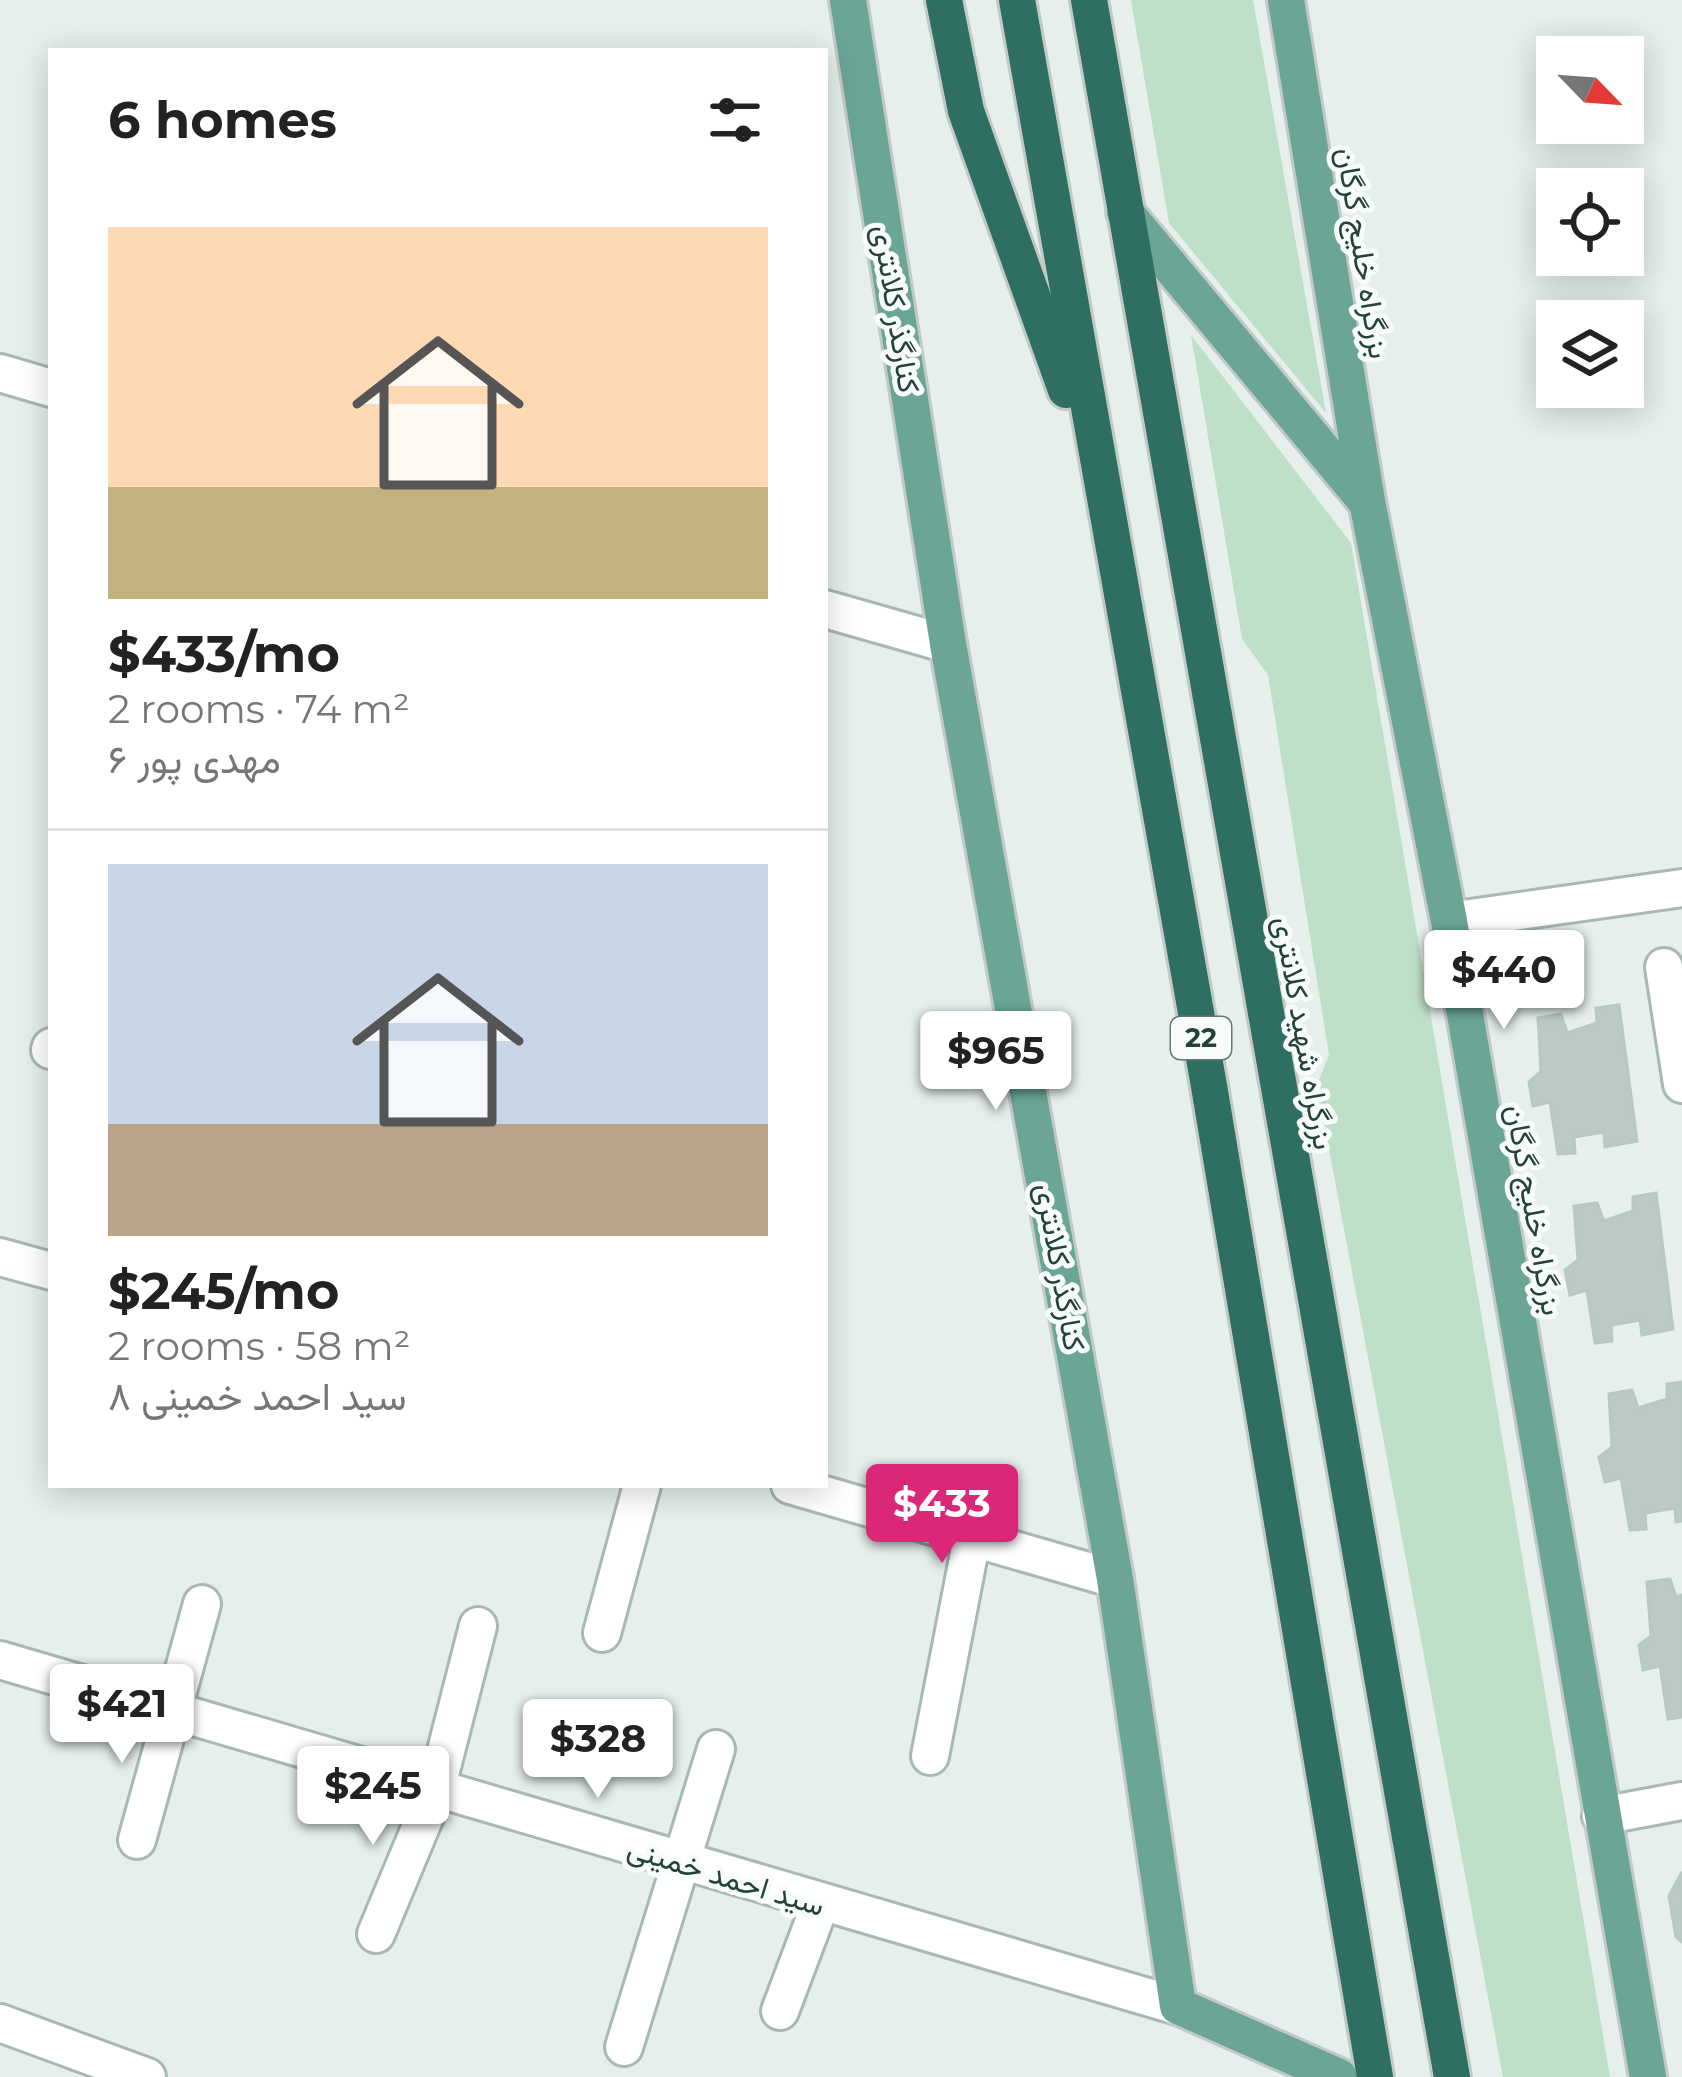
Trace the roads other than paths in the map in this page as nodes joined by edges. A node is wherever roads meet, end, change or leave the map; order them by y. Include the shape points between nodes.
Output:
1 (848, 0) edge
2 (944, 0) edge
3 (1017, 0) edge
4 (1089, 0) edge
5 (1286, 0) edge
6 (1125, 212) junction
7 (0, 373) edge
8 (48, 387) edge
9 (1100, 484) junction
10 (1366, 501) junction
11 (828, 610) edge
12 (947, 644) junction
13 (1682, 887) edge
14 (1448, 921) junction
15 (1664, 967) dead end
16 (1682, 1084) edge
17 (0, 1256) edge
18 (48, 1270) edge
19 (641, 1488) edge
20 (800, 1488) edge
21 (972, 1538) junction
22 (1114, 1579) junction
23 (202, 1604) dead end
24 (478, 1625) dead end
25 (602, 1633) dead end
26 (0, 1660) edge
27 (176, 1712) junction
28 (716, 1749) dead end
29 (931, 1756) dead end
30 (436, 1790) junction
31 (1682, 1801) edge
32 (1601, 1816) junction
33 (137, 1840) dead end
34 (677, 1862) junction
35 (820, 1905) junction
36 (376, 1934) dead end
37 (1178, 2006) junction
38 (780, 2012) dead end
39 (0, 2023) edge
40 (624, 2047) dead end
41 (147, 2077) edge
42 (1340, 2077) edge
43 (1375, 2077) edge
44 (1452, 2077) edge
45 (1648, 2077) edge

1 - 12 main road, کنارگذر کلانتری
2 - 9 highway via 966,111
3 - 9 highway, 22
4 - 6 highway, بزرگراه شهید کلانتری / 22
5 - 10 main road, بزرگراه خلیج گرگان
6 - 10 main road
6 - 44 highway, بزرگراه شهید کلانتری / 22
7 - 8 street
9 - 43 highway, 22
10 - 14 main road, بزرگراه خلیج گرگان
11 - 12 street
12 - 22 main road, کنارگذر کلانتری
13 - 14 street
14 - 32 main road, بزرگراه خلیج گرگان
15 - 16 street
17 - 18 street
19 - 25 street
20 - 21 street
21 - 22 street
21 - 29 street
22 - 37 main road, کنارگذر کلانتری
23 - 27 street
24 - 30 street
26 - 27 street, سید احمد خمینی
27 - 30 street, سید احمد خمینی
27 - 33 street
28 - 34 street
30 - 34 street, سید احمد خمینی
30 - 36 street
31 - 32 street
32 - 45 main road, بزرگراه خلیج گرگان
34 - 35 street, سید احمد خمینی
34 - 40 street
35 - 37 street, سید احمد خمینی
35 - 38 street
37 - 42 main road
39 - 41 street

